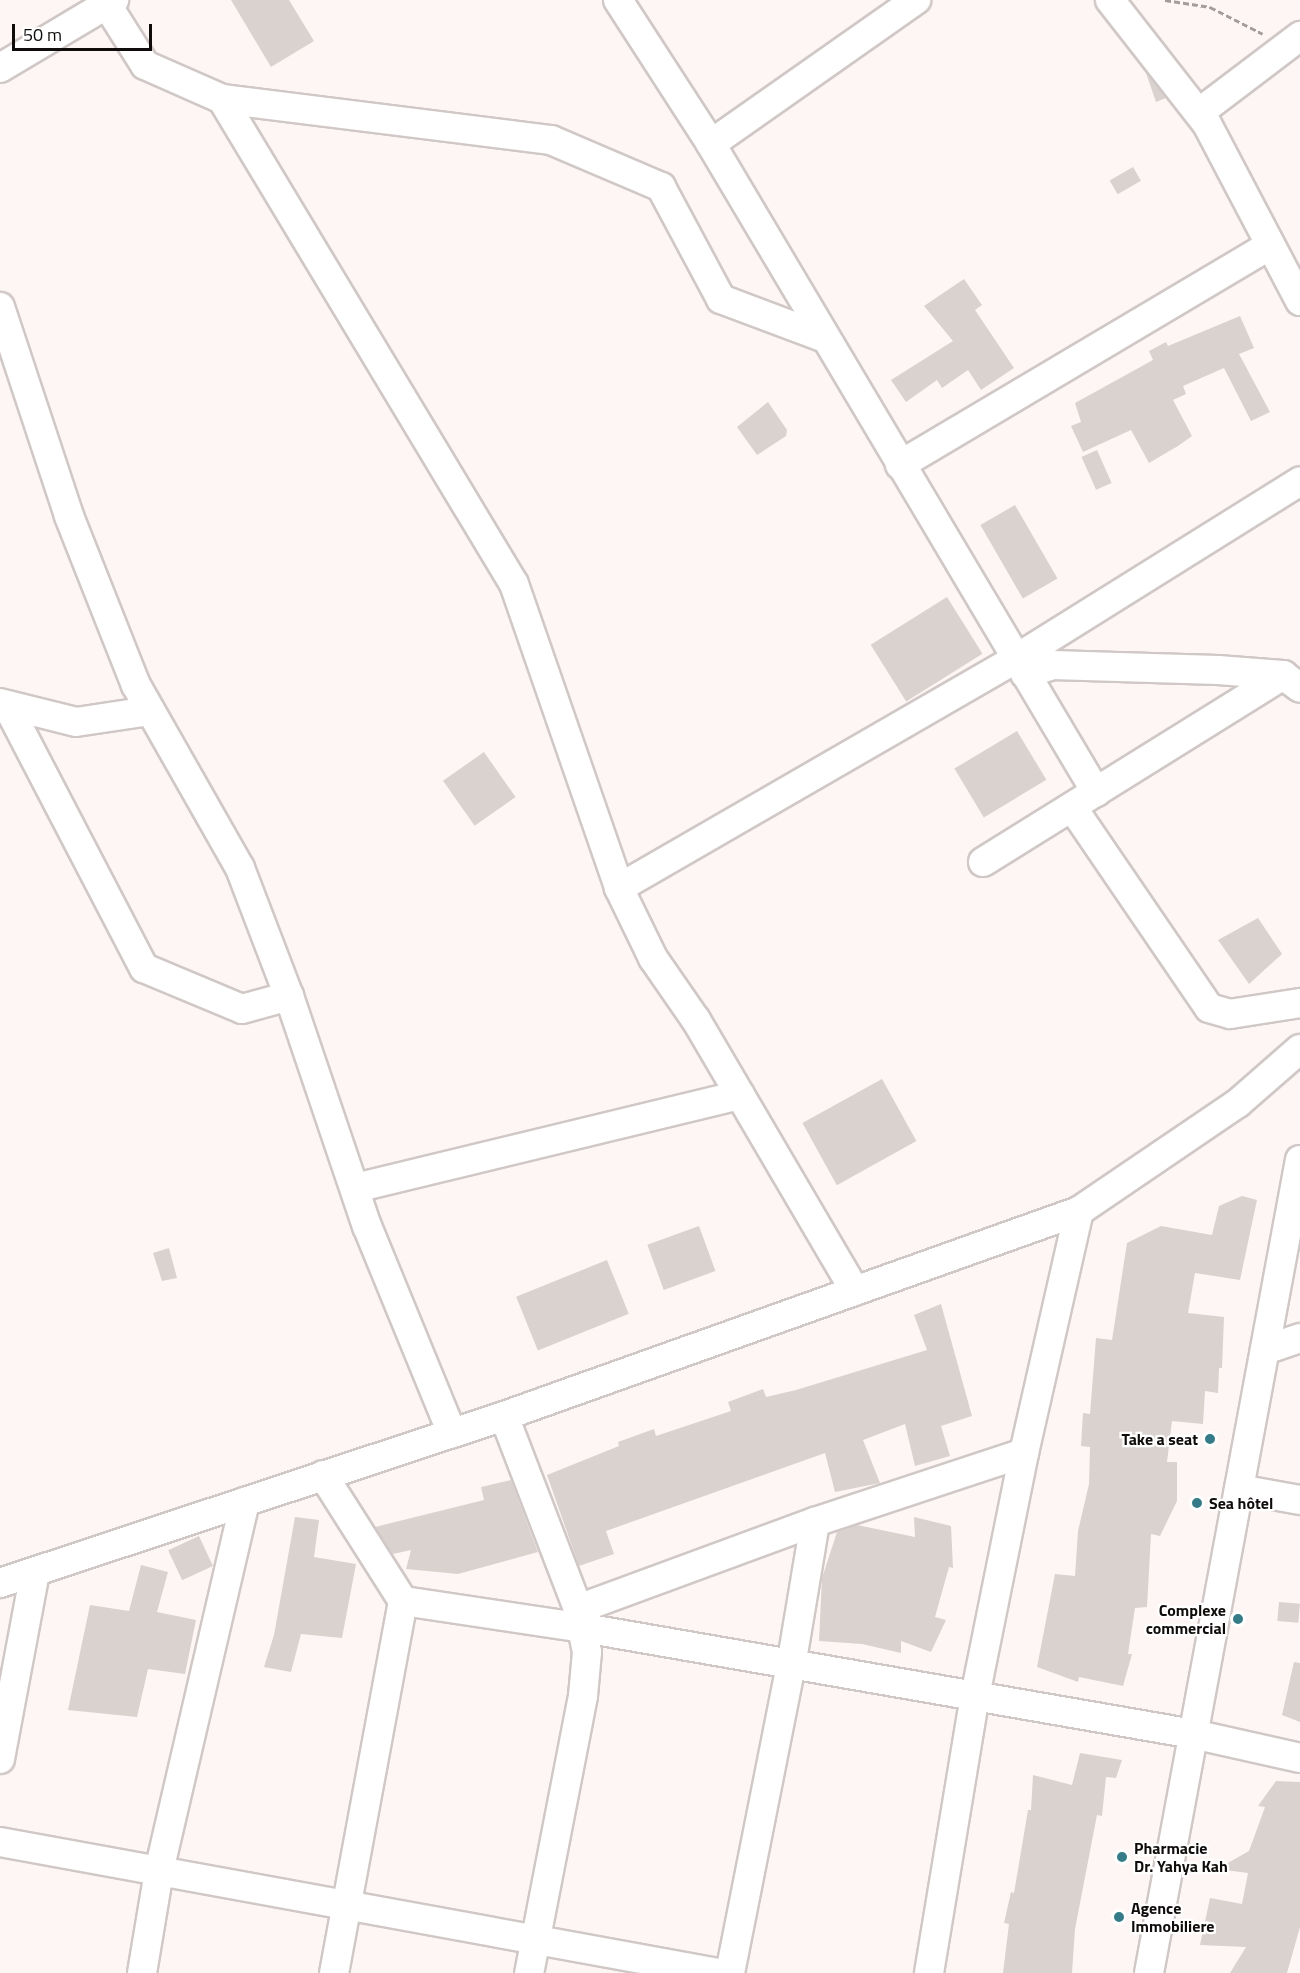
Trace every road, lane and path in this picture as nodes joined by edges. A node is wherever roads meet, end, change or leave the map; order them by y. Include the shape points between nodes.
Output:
1 (618, 0) edge
2 (916, 0) edge
3 (1110, 0) edge
4 (1165, 0) edge
5 (108, 1) edge
6 (1292, 40) edge
7 (0, 68) edge
8 (222, 99) junction
9 (1200, 112) junction
10 (711, 144) junction
11 (1269, 246) junction
12 (1300, 302) edge
13 (0, 307) edge
14 (825, 338) junction
15 (900, 465) junction
16 (1300, 481) edge
17 (1020, 667) junction
18 (1292, 681) edge
19 (3, 704) edge
20 (150, 711) junction
21 (1096, 792) junction
22 (1072, 807) junction
23 (983, 862) dead end
24 (619, 888) junction
25 (289, 996) junction
26 (1300, 1003) edge
27 (1300, 1049) edge
28 (740, 1095) junction
29 (1299, 1169) edge
30 (355, 1188) junction
31 (1079, 1210) junction
32 (855, 1290) junction
33 (1300, 1338) edge
34 (1265, 1350) junction
35 (504, 1416) junction
36 (452, 1433) junction
37 (1024, 1453) junction
38 (323, 1475) junction
39 (1239, 1489) junction
40 (1300, 1500) edge
41 (245, 1502) junction
42 (814, 1522) junction
43 (35, 1572) junction
44 (0, 1583) edge
45 (403, 1601) junction
46 (581, 1618) junction
47 (791, 1666) junction
48 (975, 1696) junction
49 (1193, 1734) junction
50 (1300, 1758) edge
51 (0, 1759) edge
52 (0, 1842) edge
53 (159, 1871) junction
54 (346, 1905) junction
55 (535, 1940) junction
56 (142, 1973) edge
57 (334, 1973) edge
58 (529, 1973) edge
59 (718, 1973) edge
60 (730, 1973) edge
61 (929, 1973) edge
62 (1149, 1973) edge

1 - 10 street
2 - 10 street
3 - 9 street
4 - 6 path via 1210,7
5 - 7 street
5 - 8 street via 145,65
6 - 9 street
8 - 14 street via 551,140 661,187 722,299
8 - 24 street via 514,584
9 - 11 street
10 - 14 street
11 - 12 street
11 - 15 street
13 - 20 street via 69,516
14 - 15 street
15 - 17 street
16 - 17 street
17 - 18 street via 1122,664
17 - 21 street
17 - 24 street
18 - 21 street
19 - 20 street via 76,722
19 - 25 street via 144,968 242,1008
20 - 25 street via 240,868
21 - 22 street
22 - 23 street
22 - 26 street via 1209,1008 1230,1014
24 - 28 street via 653,958 696,1020
25 - 30 street
27 - 31 street via 1229,1110
28 - 30 street
28 - 32 street
29 - 34 street
30 - 36 street
31 - 32 street
31 - 37 street
32 - 35 street
33 - 34 street
34 - 39 street
35 - 36 street
35 - 46 street
36 - 38 street
37 - 42 street
37 - 48 street
38 - 41 street
38 - 45 street
39 - 40 street
39 - 49 street
41 - 43 street
41 - 53 street
42 - 46 street
42 - 47 street
43 - 44 street
43 - 51 street
45 - 46 street
45 - 54 street
46 - 47 street
46 - 55 street via 586,1677
47 - 48 street
47 - 60 street
48 - 49 street
48 - 61 street
49 - 50 street
49 - 62 street
52 - 53 street
53 - 54 street
53 - 56 street
54 - 55 street
54 - 57 street
55 - 58 street
55 - 59 street

